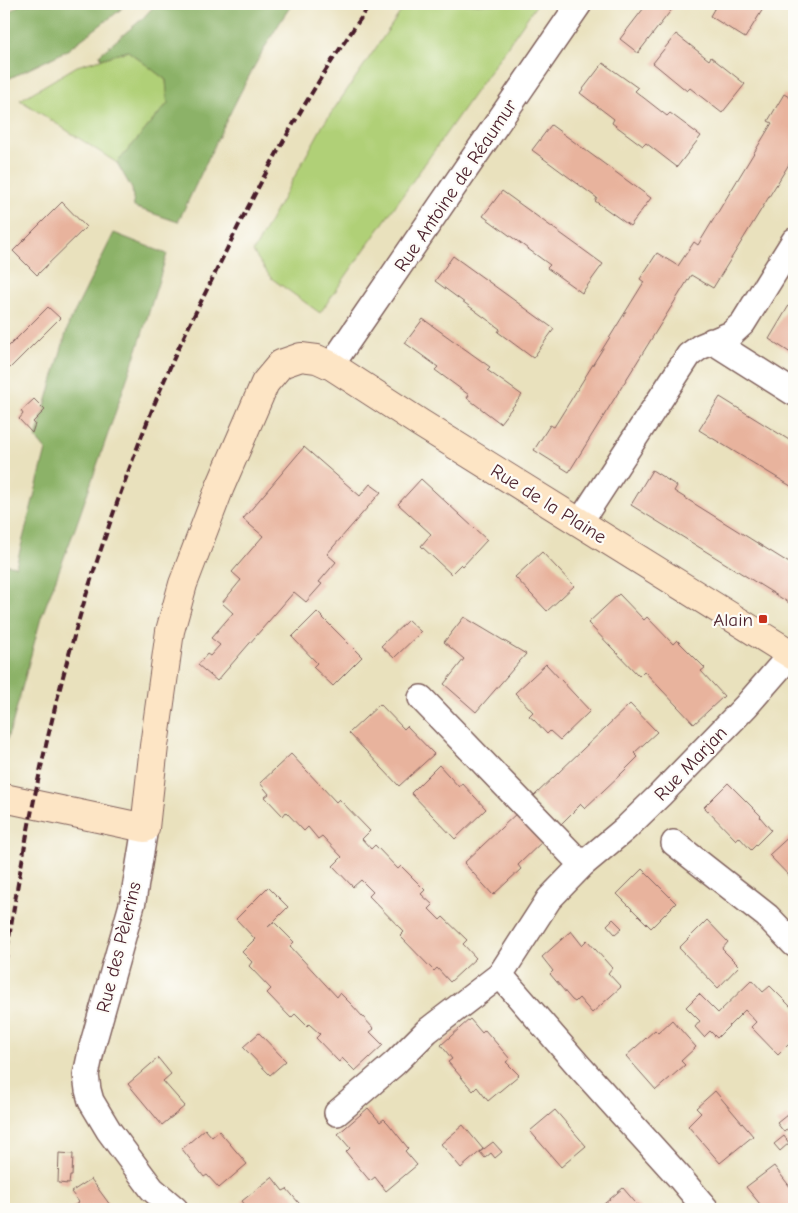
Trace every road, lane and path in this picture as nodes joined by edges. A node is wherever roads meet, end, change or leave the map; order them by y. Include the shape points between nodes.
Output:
1 (579, 4) edge
2 (794, 240) edge
3 (712, 341) junction
4 (332, 366) junction
5 (794, 393) edge
6 (580, 522) junction
7 (792, 654) edge
8 (422, 698) dead end
9 (4, 798) edge
10 (145, 828) junction
11 (674, 843) dead end
12 (582, 865) junction
13 (794, 944) edge
14 (500, 975) junction
15 (337, 1112) dead end
16 (156, 1199) edge
17 (176, 1209) edge
18 (706, 1209) edge

1 - 4 street, Rue Antoine de Réaumur
2 - 3 street via 743,323 731,334
3 - 5 street
3 - 6 street via 689,355
4 - 6 street, Rue de la Plaine
4 - 10 street, Rue de la Plaine via 318,359 301,357 281,364 265,383 220,486 183,584 169,640
6 - 7 street, Rue de la Plaine
7 - 12 street, Rue Marjan via 660,795
8 - 12 street
9 - 10 street
10 - 16 street, Rue des Pèlerins via 133,901 86,1075 94,1106
11 - 13 street via 767,916
12 - 14 street, Rue Marjan via 548,899
14 - 15 street via 427,1031
14 - 18 street
16 - 17 street, Rue des Pèlerins

